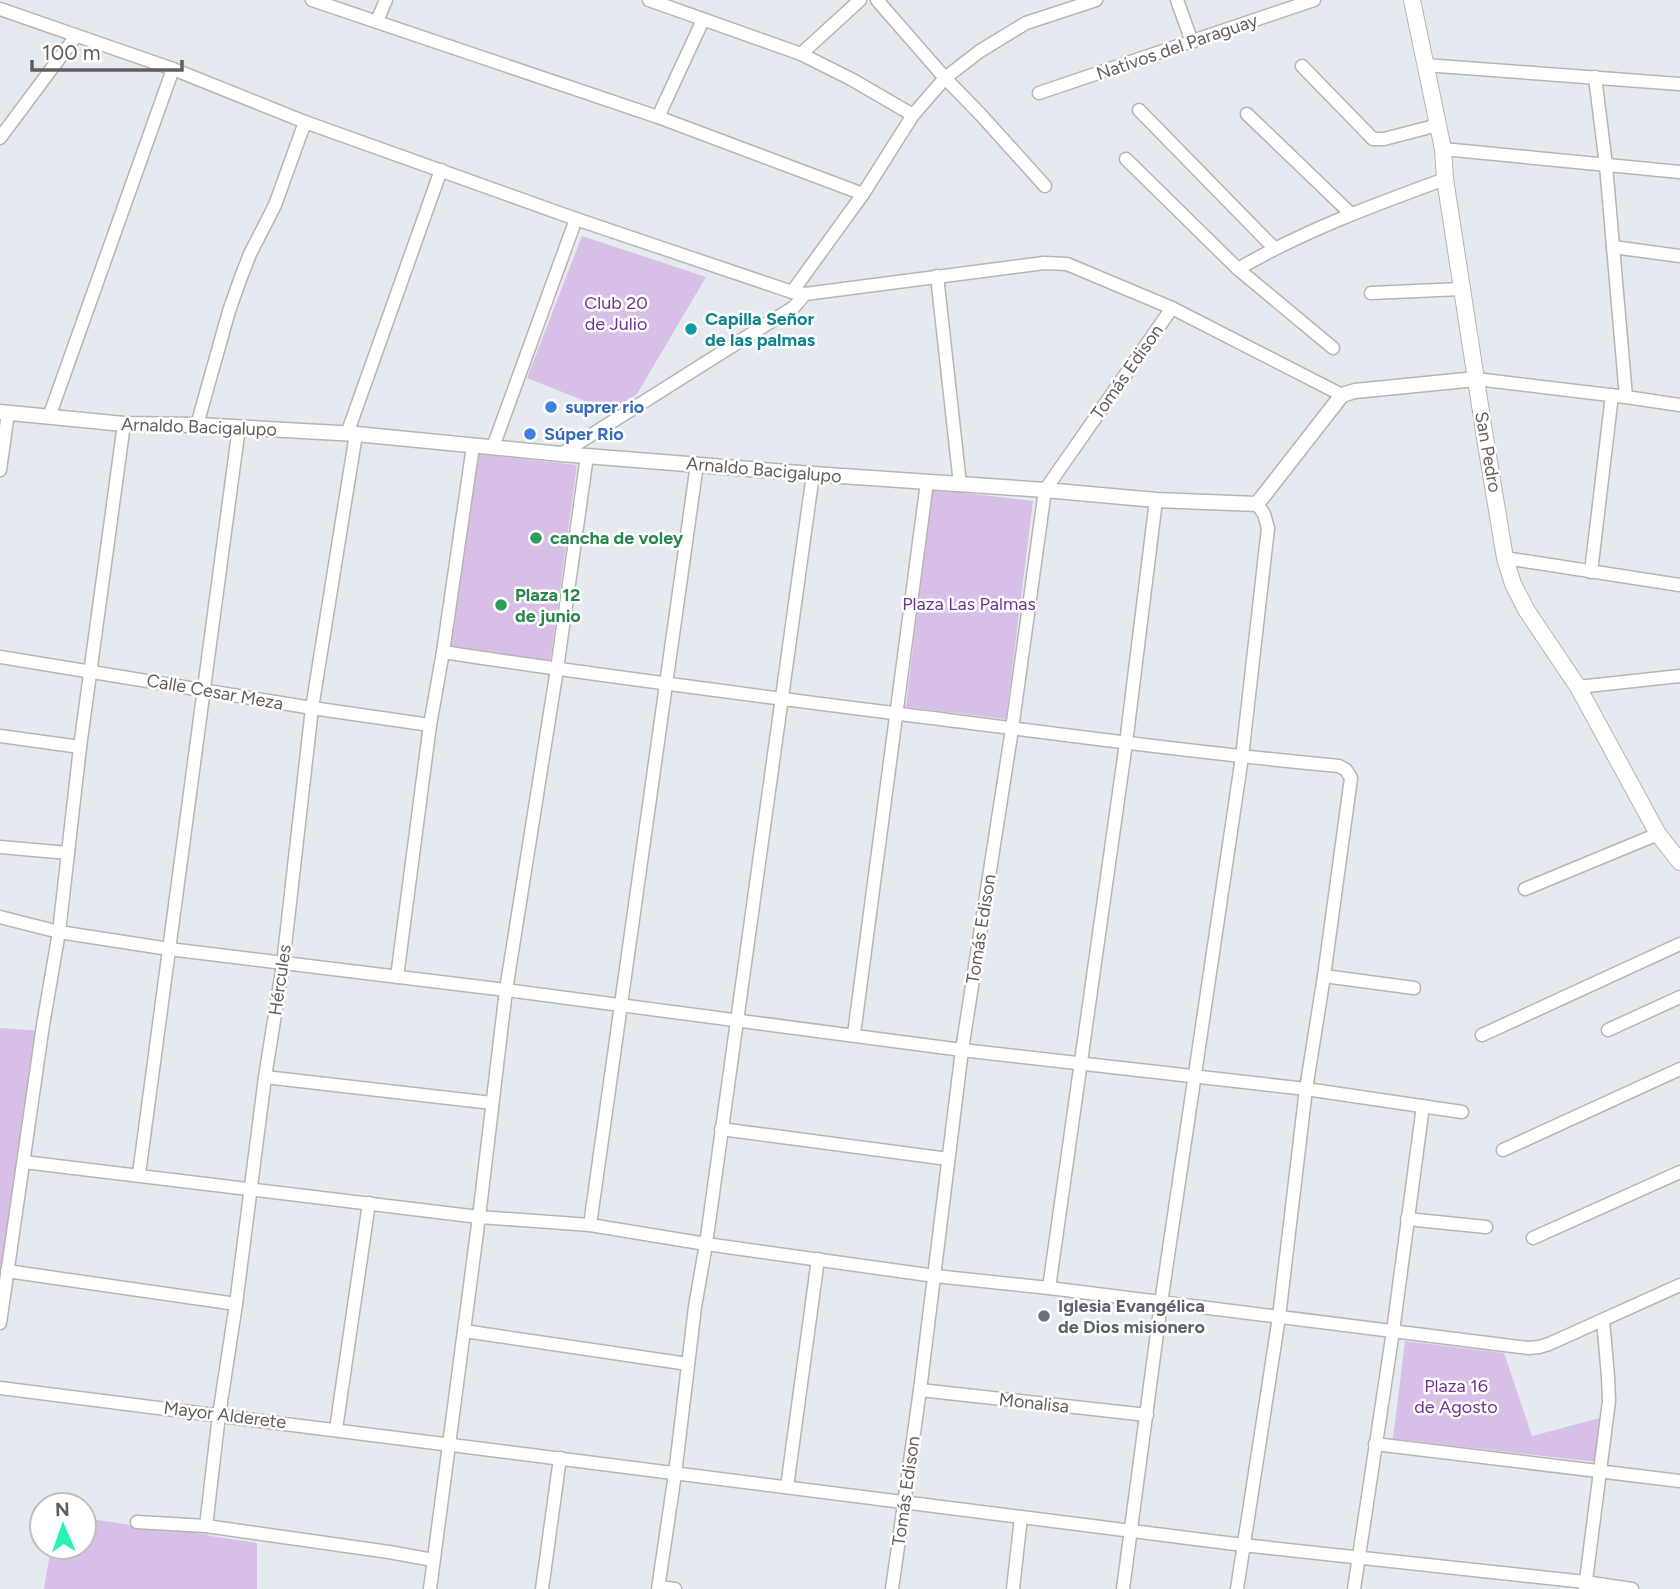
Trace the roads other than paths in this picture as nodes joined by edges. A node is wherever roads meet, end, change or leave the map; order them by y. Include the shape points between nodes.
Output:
1 (312, 0) edge
2 (386, 0) edge
3 (649, 0) edge
4 (692, 0) edge
5 (860, 0) edge
6 (877, 0) edge
7 (1096, 0) edge
8 (1177, 0) edge
9 (1314, 0) edge
10 (1412, 0) edge
11 (0, 9) edge
12 (680, 11) junction
13 (703, 20) junction
14 (377, 21) junction
15 (76, 36) junction
16 (1192, 41) junction
17 (801, 54) junction
18 (1425, 65) junction
19 (1302, 66) dead end
20 (173, 69) junction
21 (1595, 77) junction
22 (944, 78) junction
23 (1680, 84) edge
24 (1039, 93) dead end
25 (1139, 110) dead end
26 (1247, 114) dead end
27 (912, 115) junction
28 (658, 117) junction
29 (305, 122) junction
30 (1438, 125) junction
31 (0, 138) edge
32 (1443, 149) junction
33 (1126, 159) dead end
34 (1606, 165) junction
35 (440, 170) junction
36 (1680, 172) edge
37 (1445, 179) junction
38 (1045, 186) dead end
39 (863, 194) junction
40 (1351, 214) junction
41 (576, 219) junction
42 (1613, 247) junction
43 (1274, 248) junction
44 (1680, 256) edge
45 (1238, 269) junction
46 (937, 276) junction
47 (1461, 289) junction
48 (799, 293) junction
49 (1371, 293) dead end
50 (1172, 308) junction
51 (1333, 348) dead end
52 (1476, 379) junction
53 (1342, 395) junction
54 (1612, 395) junction
55 (1626, 397) junction
56 (1680, 405) edge
57 (4, 413) edge
58 (49, 417) junction
59 (124, 424) junction
60 (197, 425) junction
61 (239, 427) junction
62 (352, 434) junction
63 (473, 446) junction
64 (493, 447) junction
65 (561, 454) junction
66 (587, 456) junction
67 (696, 464) junction
68 (0, 470) edge
69 (813, 474) junction
70 (927, 482) junction
71 (960, 484) junction
72 (1045, 489) junction
73 (1156, 500) junction
74 (1257, 503) junction
75 (1505, 558) junction
76 (1591, 572) junction
77 (1680, 585) edge
78 (443, 652) junction
79 (0, 657) edge
80 (558, 670) junction
81 (90, 671) junction
82 (1680, 676) edge
83 (667, 683) junction
84 (1578, 687) junction
85 (204, 689) junction
86 (782, 699) junction
87 (312, 708) junction
88 (897, 713) junction
89 (430, 724) junction
90 (1012, 729) junction
91 (0, 736) edge
92 (1126, 743) junction
93 (80, 747) junction
94 (1242, 757) junction
95 (1658, 834) junction
96 (0, 847) edge
97 (68, 853) junction
98 (1680, 862) edge
99 (1525, 889) dead end
100 (0, 917) edge
101 (58, 932) junction
102 (1680, 944) edge
103 (169, 949) junction
104 (283, 964) junction
105 (1324, 975) junction
106 (397, 976) junction
107 (1413, 988) dead end
108 (506, 990) junction
109 (1680, 997) edge
110 (621, 1005) junction
111 (736, 1021) junction
112 (1608, 1030) dead end
113 (854, 1034) junction
114 (1482, 1035) dead end
115 (962, 1050) junction
116 (1080, 1063) junction
117 (1680, 1069) edge
118 (265, 1077) junction
119 (1195, 1077) junction
120 (1306, 1089) junction
121 (492, 1103) junction
122 (1423, 1106) junction
123 (1462, 1112) dead end
124 (721, 1129) junction
125 (1503, 1150) dead end
126 (948, 1159) junction
127 (24, 1162) junction
128 (1680, 1172) edge
129 (139, 1174) junction
130 (250, 1189) junction
131 (369, 1203) junction
132 (479, 1217) junction
133 (1407, 1219) junction
134 (590, 1226) junction
135 (1486, 1227) dead end
136 (1533, 1238) dead end
137 (706, 1244) junction
138 (818, 1259) junction
139 (7, 1271) junction
140 (935, 1276) junction
141 (1680, 1285) edge
142 (1049, 1288) junction
143 (1161, 1303) junction
144 (236, 1304) junction
145 (1279, 1317) junction
146 (1603, 1320) junction
147 (0, 1323) edge
148 (464, 1331) junction
149 (1393, 1331) junction
150 (688, 1364) junction
151 (0, 1388) edge
152 (920, 1390) junction
153 (219, 1415) junction
154 (1147, 1415) junction
155 (336, 1429) junction
156 (449, 1444) junction
157 (1375, 1444) junction
158 (560, 1458) junction
159 (1601, 1471) junction
160 (676, 1474) junction
161 (1680, 1481) edge
162 (787, 1487) junction
163 (904, 1502) junction
164 (1021, 1517) junction
165 (137, 1522) dead end
166 (206, 1526) junction
167 (1131, 1530) junction
168 (1243, 1545) junction
169 (1359, 1556) junction
170 (433, 1560) junction
171 (1585, 1586) edge
172 (659, 1588) edge
173 (430, 1589) edge
174 (542, 1589) edge
175 (675, 1589) edge
176 (892, 1589) edge
177 (1013, 1589) edge
178 (1123, 1589) edge
179 (1237, 1589) edge
180 (1354, 1589) edge
181 (1632, 1589) edge

1 - 14 street
2 - 14 street
3 - 12 street
4 - 12 street
5 - 17 street
6 - 22 street
7 - 22 street via 1026,23
8 - 16 street
9 - 16 street, Nativos del Paraguay
10 - 18 main road, San Pedro
11 - 15 street
12 - 13 street
13 - 17 street
13 - 28 street
14 - 28 street
15 - 20 street
15 - 31 street
16 - 24 street, Nativos del Paraguay
17 - 27 street
18 - 21 street
18 - 30 main road, San Pedro
19 - 30 street via 1373,139
20 - 29 street
20 - 58 street
21 - 23 street
21 - 34 street
22 - 27 street
22 - 38 street
25 - 43 street
26 - 40 street
27 - 39 street
28 - 39 street
29 - 35 street
29 - 60 street via 275,205 237,288
30 - 32 main road, San Pedro
32 - 34 street
32 - 37 main road, San Pedro
33 - 45 street
34 - 36 street
34 - 42 street
35 - 41 street
35 - 62 street, Hércules
37 - 40 street
37 - 47 main road, San Pedro
39 - 48 street
40 - 43 street
41 - 48 street
41 - 64 street
42 - 44 street
42 - 55 street
43 - 45 street
45 - 51 street
46 - 48 street
46 - 50 street via 1067,264
46 - 71 street
47 - 49 street
47 - 52 main road, San Pedro
48 - 65 street via 794,307
50 - 53 street
50 - 72 street, Tomás Edison
52 - 53 street
52 - 54 street
52 - 75 main road, San Pedro
53 - 74 street
54 - 55 street
54 - 76 street
55 - 56 street
57 - 58 street, Arnaldo Bacigalupo
57 - 68 street
58 - 59 street, Arnaldo Bacigalupo
59 - 60 street, Arnaldo Bacigalupo
59 - 81 street
60 - 61 street, Arnaldo Bacigalupo
61 - 62 street, Arnaldo Bacigalupo
61 - 85 street
62 - 63 street, Arnaldo Bacigalupo
62 - 87 street, Hércules
63 - 64 street, Arnaldo Bacigalupo
63 - 78 street
64 - 65 street, Arnaldo Bacigalupo
65 - 66 street, Arnaldo Bacigalupo
66 - 67 street, Arnaldo Bacigalupo
66 - 80 street
67 - 69 street, Arnaldo Bacigalupo
67 - 83 street
69 - 70 street, Arnaldo Bacigalupo
69 - 86 street
70 - 71 street, Arnaldo Bacigalupo
70 - 88 street
71 - 72 street, Arnaldo Bacigalupo
72 - 73 street, Arnaldo Bacigalupo
72 - 90 street, Tomás Edison
73 - 74 street, Arnaldo Bacigalupo
73 - 92 street
74 - 94 street via 1268,528
75 - 76 street
75 - 84 main road, San Pedro via 1527,611
76 - 77 street
78 - 80 street
78 - 89 street
79 - 81 street, Calle Cesar Meza
80 - 83 street
80 - 108 street
81 - 85 street, Calle Cesar Meza
81 - 93 street
82 - 84 street
83 - 86 street
83 - 110 street
84 - 95 main road, San Pedro
85 - 87 street, Calle Cesar Meza
85 - 103 street
86 - 88 street
86 - 111 street
87 - 89 street, Calle Cesar Meza
87 - 104 street, Hércules
88 - 90 street
88 - 113 street
89 - 106 street
90 - 92 street
90 - 115 street, Tomás Edison
91 - 93 street
92 - 94 street
92 - 116 street
93 - 97 street
94 - 105 street via 1339,766 1350,778
94 - 119 street
95 - 98 main road, San Pedro
95 - 99 street
96 - 97 street
97 - 101 street
100 - 101 street
101 - 103 street
101 - 127 street
102 - 114 street
103 - 104 street
103 - 129 street
104 - 106 street
104 - 118 street, Hércules
105 - 107 street
105 - 120 street
106 - 108 street
108 - 110 street
108 - 121 street
109 - 112 street
110 - 111 street
110 - 134 street
111 - 113 street
111 - 124 street
113 - 115 street
115 - 116 street
115 - 126 street, Tomás Edison
116 - 119 street
116 - 142 street
117 - 125 street
118 - 121 street
118 - 130 street, Hércules
119 - 120 street
119 - 143 street
120 - 122 street
120 - 145 street
121 - 132 street
122 - 123 street
122 - 133 street
124 - 126 street
124 - 137 street
126 - 140 street, Tomás Edison
127 - 129 street
127 - 139 street
128 - 136 street
129 - 130 street
130 - 131 street
130 - 144 street, Hércules
131 - 132 street
131 - 155 street
132 - 134 street
132 - 148 street
133 - 135 street
133 - 149 street
134 - 137 street
137 - 138 street
137 - 150 street
138 - 140 street
138 - 162 street
139 - 144 street
139 - 147 street
140 - 142 street
140 - 152 street, Tomás Edison
141 - 146 street
142 - 143 street
143 - 145 street
143 - 154 street
144 - 153 street, Hércules
145 - 149 street
145 - 168 street
146 - 149 street via 1528,1348
146 - 159 street via 1609,1401
148 - 150 street
148 - 156 street
149 - 157 street
150 - 160 street
151 - 153 street, Mayor Alderete
152 - 154 street, Monalisa
152 - 163 street, Tomás Edison
153 - 155 street, Mayor Alderete
153 - 166 street, Hércules
154 - 167 street
155 - 156 street, Mayor Alderete
156 - 158 street, Mayor Alderete
156 - 170 street
157 - 159 street
157 - 169 street
158 - 160 street, Mayor Alderete
158 - 174 street
159 - 161 street
159 - 171 street
160 - 162 street, Mayor Alderete
160 - 172 street
162 - 163 street, Mayor Alderete
163 - 164 street, Mayor Alderete
163 - 176 street, Tomás Edison
164 - 167 street, Mayor Alderete
164 - 177 street
165 - 166 street
166 - 170 street
167 - 168 street, Mayor Alderete
167 - 178 street
168 - 169 street, Mayor Alderete
168 - 179 street
169 - 171 street, Mayor Alderete
169 - 180 street
170 - 173 street
171 - 181 street, Mayor Alderete
172 - 175 street

